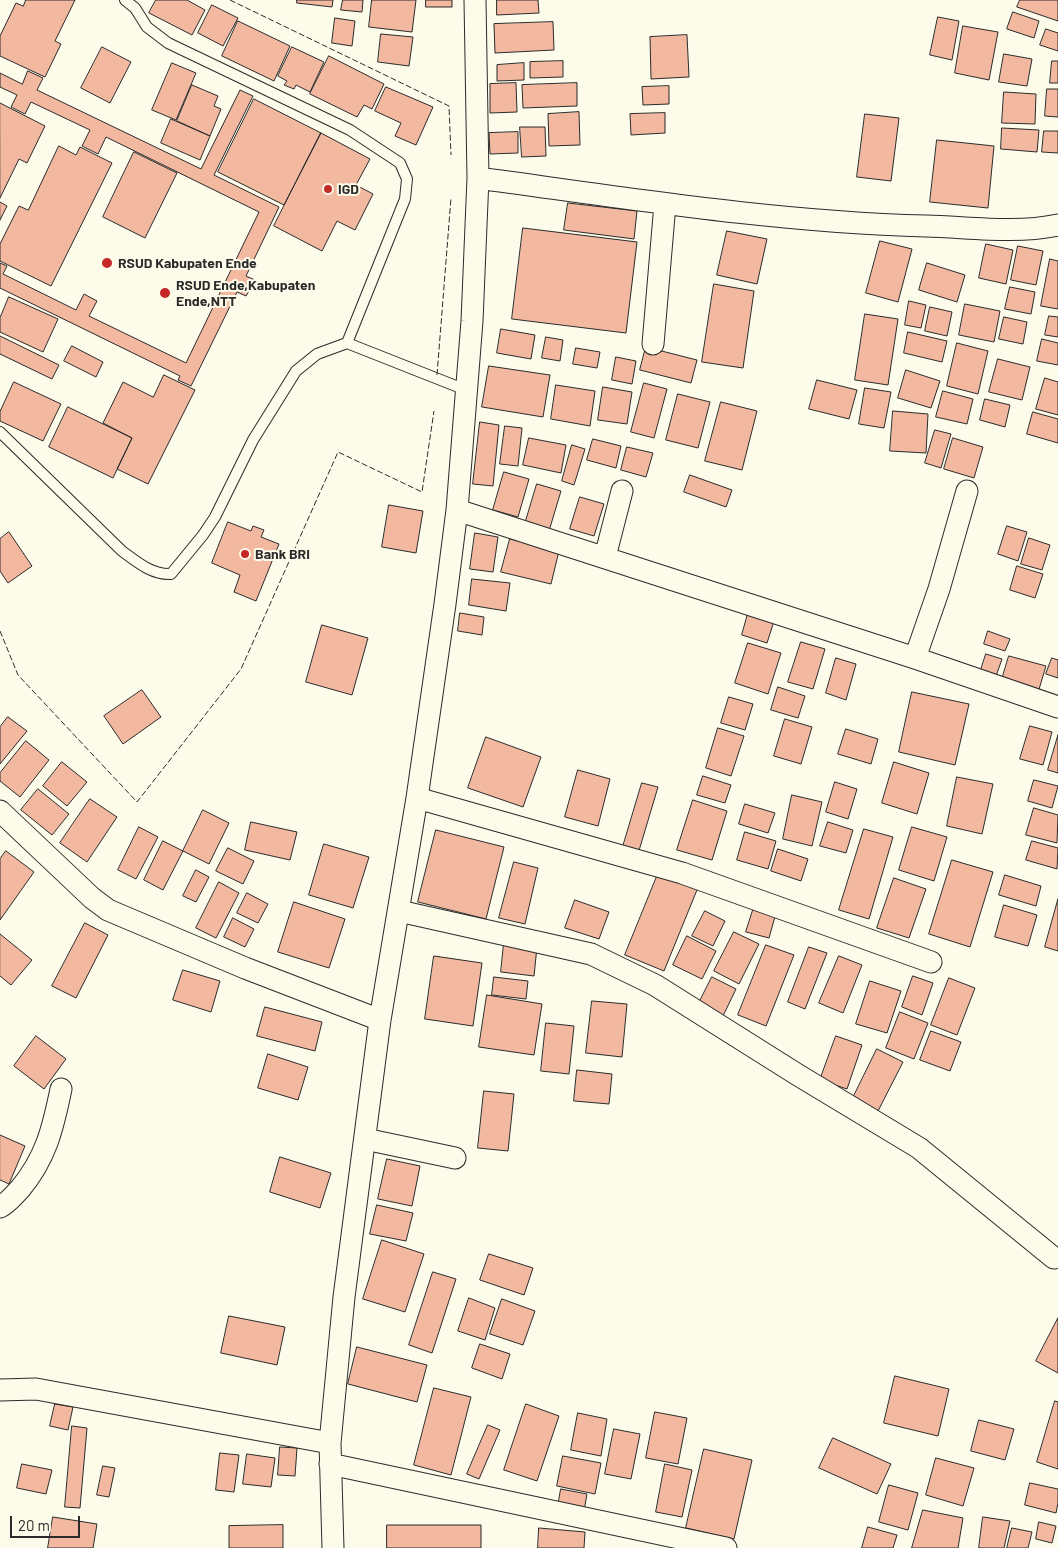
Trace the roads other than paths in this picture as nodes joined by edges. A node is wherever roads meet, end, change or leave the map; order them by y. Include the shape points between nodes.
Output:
1 (125, 0) edge
2 (475, 0) edge
3 (478, 178) junction
4 (665, 204) junction
5 (1058, 225) edge
6 (347, 343) junction
7 (653, 344) dead end
8 (466, 390) junction
9 (0, 432) edge
10 (622, 491) dead end
11 (968, 491) dead end
12 (457, 510) junction
13 (606, 557) junction
14 (916, 658) junction
15 (1058, 707) edge
16 (417, 798) junction
17 (0, 811) edge
18 (399, 911) junction
19 (931, 962) dead end
20 (380, 1020) junction
21 (61, 1089) dead end
22 (365, 1140) junction
23 (455, 1158) dead end
24 (0, 1208) edge
25 (1054, 1258) dead end
26 (0, 1390) edge
27 (330, 1443) junction
28 (330, 1464) junction
29 (333, 1548) edge
30 (726, 1548) edge

1 - 6 lane via 135,8 147,27 168,43 350,130 400,163 407,180 405,199
2 - 3 street
3 - 4 street
3 - 8 street
4 - 5 street via 795,219 900,225 1018,229
4 - 7 street
6 - 8 lane
6 - 9 lane via 317,354 296,371 253,440 204,535 171,574 156,573 122,550
8 - 12 street
10 - 13 street
11 - 14 street
12 - 13 street
12 - 16 street
13 - 14 street
14 - 15 street
16 - 18 street
16 - 19 street via 682,873
17 - 20 street via 108,910 244,968
18 - 20 street
18 - 25 street via 591,954 655,985 919,1148
20 - 22 street
21 - 24 street via 43,1156 29,1178
22 - 23 street
22 - 27 street via 344,1297
26 - 27 street via 36,1389
27 - 28 street
28 - 29 street
28 - 30 street

